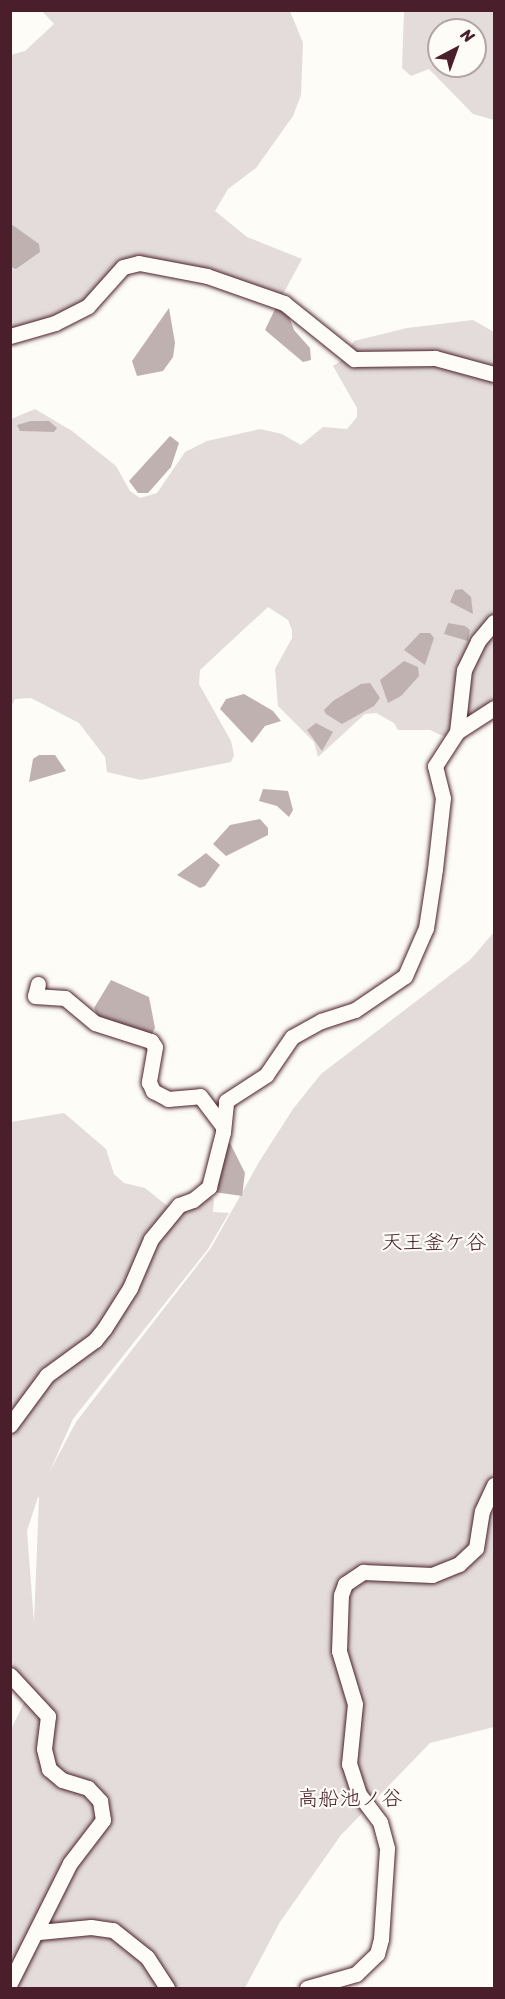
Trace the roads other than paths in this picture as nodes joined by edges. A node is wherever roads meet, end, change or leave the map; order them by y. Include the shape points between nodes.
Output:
1 (10, 336) edge
2 (495, 374) edge
3 (495, 622) edge
4 (495, 708) edge
5 (457, 732) junction
6 (38, 984) dead end
7 (223, 1126) junction
8 (10, 1425) edge
9 (495, 1485) edge
10 (10, 1675) edge
11 (39, 1932) junction
12 (10, 1983) edge
13 (167, 1989) edge
14 (307, 1989) edge

1 - 2 street via 55,323 88,306 123,267 139,263 207,276 284,303 354,359 435,358
3 - 5 street via 478,641 464,670
4 - 5 street
5 - 7 street via 435,766 443,798 435,869 426,928 405,976 355,1010 321,1021 292,1037 277,1065 226,1101
6 - 7 street via 35,996 65,998 95,1023 151,1041 155,1047 149,1082 153,1091 168,1099 200,1096
7 - 8 street via 208,1187 193,1200 179,1205 151,1239 130,1288 96,1340 47,1375
9 - 14 street via 482,1511 476,1548 459,1564 432,1575 363,1572 345,1584 337,1613 339,1651 354,1704 349,1764 359,1794 380,1822 387,1848 381,1939 377,1954 362,1970
10 - 11 street via 48,1716 44,1749 49,1769 62,1780 88,1788 100,1801 103,1820 70,1863
11 - 12 street
11 - 13 street via 91,1927 113,1930 147,1957

